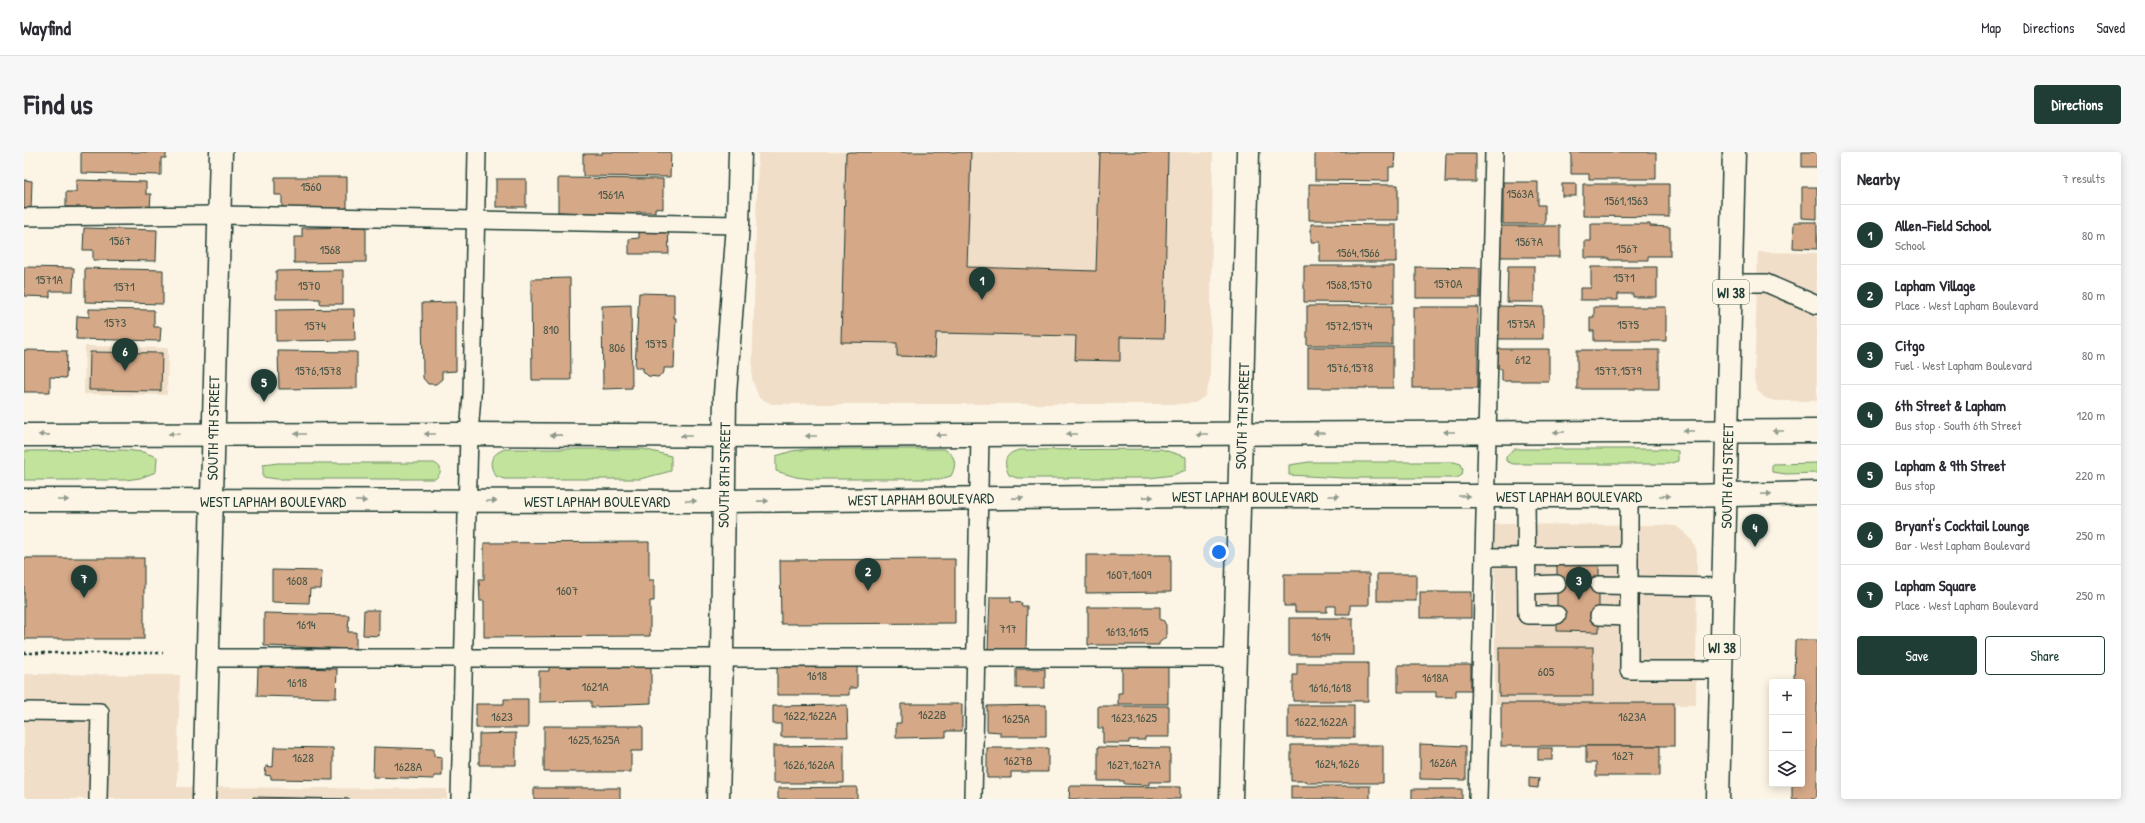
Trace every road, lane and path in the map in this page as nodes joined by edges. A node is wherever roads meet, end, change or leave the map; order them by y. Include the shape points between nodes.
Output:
1 (221, 152) edge
2 (477, 152) edge
3 (740, 152) edge
4 (1248, 152) edge
5 (1494, 152) edge
6 (1734, 152) edge
7 (219, 215) junction
8 (24, 218) edge
9 (476, 220) junction
10 (738, 225) junction
11 (1731, 283) junction
12 (1817, 305) edge
13 (1728, 431) junction
14 (1817, 431) edge
15 (1488, 432) junction
16 (213, 434) junction
17 (469, 434) junction
18 (1241, 434) junction
19 (24, 435) edge
20 (980, 435) junction
21 (725, 436) junction
22 (1817, 493) edge
23 (1727, 495) junction
24 (1239, 496) junction
25 (1486, 496) junction
26 (1526, 496) junction
27 (1628, 496) junction
28 (979, 499) junction
29 (24, 500) edge
30 (211, 501) junction
31 (468, 501) junction
32 (724, 501) junction
33 (1628, 556) junction
34 (1484, 557) junction
35 (1526, 557) junction
36 (1557, 584) dead end
37 (1527, 585) junction
38 (1599, 585) dead end
39 (1628, 585) junction
40 (1724, 587) junction
41 (1557, 615) dead end
42 (1599, 616) dead end
43 (1628, 617) junction
44 (24, 653) edge
45 (163, 653) dead end
46 (976, 656) junction
47 (722, 657) junction
48 (207, 658) junction
49 (1234, 658) junction
50 (464, 659) junction
51 (1722, 670) junction
52 (24, 711) edge
53 (98, 799) edge
54 (204, 799) edge
55 (460, 799) edge
56 (718, 799) edge
57 (973, 799) edge
58 (1231, 799) edge
59 (1478, 799) edge
60 (1718, 799) edge

1 - 7 street, SOUTH 9TH STREET
2 - 9 lane
3 - 10 street, SOUTH 8TH STREET
4 - 18 street, SOUTH 7TH STREET
5 - 15 lane
6 - 11 street, SOUTH 6TH STREET / WI 38
7 - 8 lane
7 - 9 lane
7 - 16 street, SOUTH 9TH STREET
9 - 10 lane
9 - 17 lane
10 - 21 street, SOUTH 8TH STREET via 725,394
11 - 12 lane via 1766,283
11 - 13 street, SOUTH 6TH STREET / WI 38
14 -> 13 street
13 -> 15 street
13 - 23 street, SOUTH 6TH STREET / WI 38
15 -> 18 street
15 - 25 lane
17 -> 16 street
16 -> 19 street
16 - 30 street, SOUTH 9TH STREET
21 -> 17 street
17 - 31 lane
18 -> 20 street
18 - 24 street, SOUTH 7TH STREET
20 -> 21 street
20 - 28 lane
21 - 32 street, SOUTH 8TH STREET
23 -> 22 street, WEST LAPHAM BOULEVARD
27 -> 23 street, WEST LAPHAM BOULEVARD
23 - 40 street, SOUTH 6TH STREET / WI 38
24 -> 25 street, WEST LAPHAM BOULEVARD
28 -> 24 street, WEST LAPHAM BOULEVARD
24 - 49 street, SOUTH 7TH STREET
25 - 26 street, WEST LAPHAM BOULEVARD
25 - 34 lane
26 - 27 street, WEST LAPHAM BOULEVARD
26 - 35 lane
27 - 33 lane
32 -> 28 street, WEST LAPHAM BOULEVARD
28 - 46 lane
29 -> 30 street, WEST LAPHAM BOULEVARD
30 -> 31 street, WEST LAPHAM BOULEVARD
30 - 48 street, SOUTH 9TH STREET
31 -> 32 street, WEST LAPHAM BOULEVARD
31 - 50 lane
32 - 47 street, SOUTH 8TH STREET
33 - 35 lane
33 - 39 lane
34 - 35 lane
34 - 59 lane
35 - 37 lane
36 - 37 lane
37 - 41 lane via 1527,615
38 - 39 lane
39 - 40 lane
39 - 43 lane
40 - 51 street, SOUTH 6TH STREET / WI 38
42 - 43 lane
43 - 51 lane via 1628,670
44 - 45 path
46 - 47 lane
46 - 49 lane
46 - 57 lane
47 - 50 lane
47 - 56 street, SOUTH 8TH STREET
48 - 50 lane
48 - 54 street, SOUTH 9TH STREET
49 - 58 street, SOUTH 7TH STREET
50 - 55 lane
51 - 60 street, SOUTH 6TH STREET / WI 38
52 - 53 lane via 100,712

